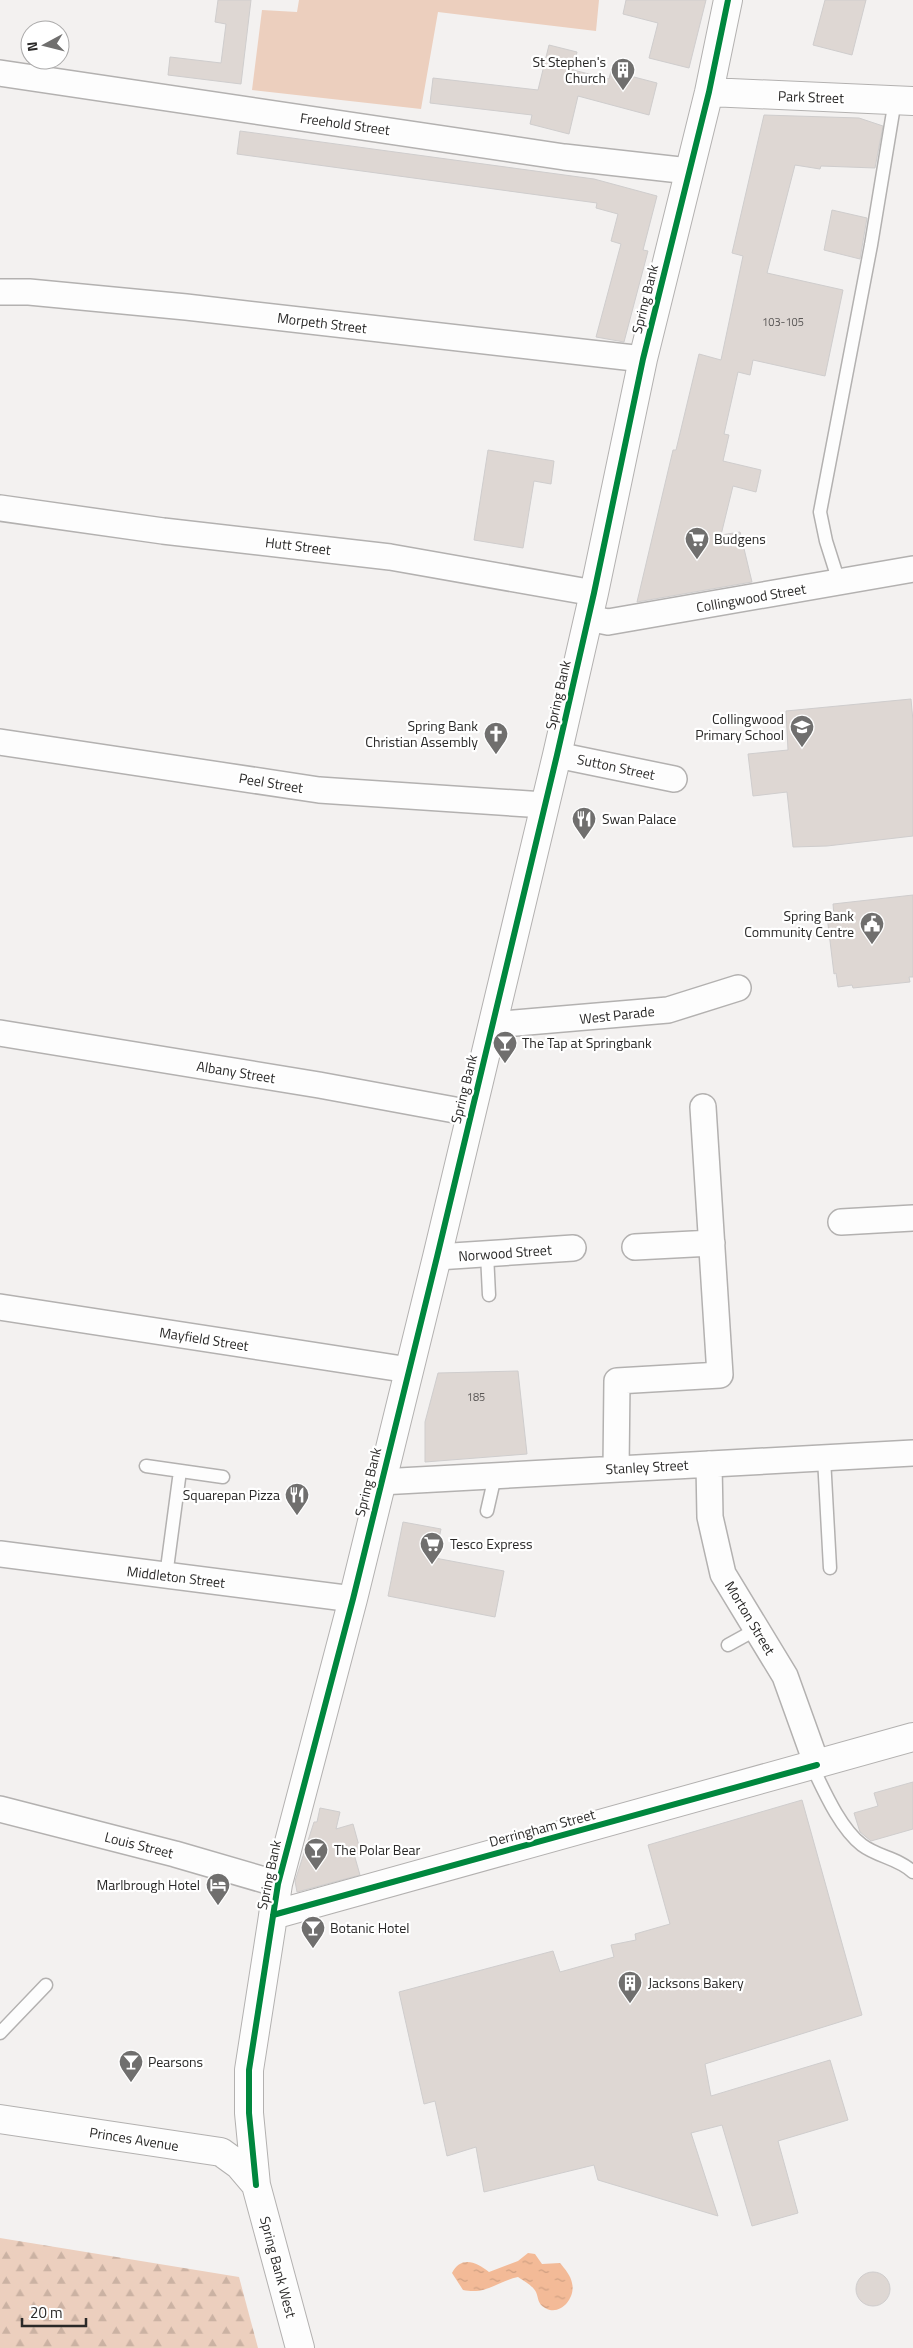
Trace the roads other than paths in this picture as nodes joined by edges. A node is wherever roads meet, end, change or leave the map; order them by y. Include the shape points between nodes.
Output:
1 (728, 0) edge
2 (0, 73) edge
3 (709, 92) junction
4 (904, 100) edge
5 (690, 171) junction
6 (0, 292) edge
7 (643, 359) junction
8 (0, 508) edge
9 (913, 569) edge
10 (839, 582) junction
11 (591, 606) junction
12 (0, 742) edge
13 (557, 754) junction
14 (674, 779) dead end
15 (544, 805) junction
16 (738, 988) dead end
17 (492, 1025) junction
18 (0, 1033) edge
19 (703, 1107) dead end
20 (470, 1113) junction
21 (913, 1218) edge
22 (841, 1222) dead end
23 (712, 1243) junction
24 (635, 1247) dead end
25 (573, 1248) dead end
26 (488, 1254) junction
27 (437, 1257) junction
28 (489, 1296) dead end
29 (0, 1308) edge
30 (409, 1370) junction
31 (913, 1453) edge
32 (824, 1458) junction
33 (708, 1464) junction
34 (146, 1466) dead end
35 (616, 1469) junction
36 (180, 1470) junction
37 (495, 1476) junction
38 (224, 1477) dead end
39 (380, 1482) junction
40 (487, 1511) dead end
41 (0, 1554) edge
42 (830, 1568) dead end
43 (166, 1576) junction
44 (353, 1599) junction
45 (757, 1629) junction
46 (728, 1646) dead end
47 (913, 1737) edge
48 (814, 1766) junction
49 (0, 1809) edge
50 (913, 1872) edge
51 (278, 1884) junction
52 (273, 1915) junction
53 (46, 1985) dead end
54 (0, 2033) edge
55 (249, 2113) junction
56 (0, 2119) edge
57 (221, 2152) junction
58 (256, 2185) junction
59 (300, 2348) edge

1 - 3 street, Spring Bank
2 - 5 street, Freehold Street via 564,157
3 - 4 street, Park Street
3 - 5 street, Spring Bank
4 - 10 lane via 871,244 820,512 823,533
5 - 7 street, Spring Bank
6 - 7 street, Morpeth Street via 186,307
7 - 11 street, Spring Bank
8 - 11 street, Hutt Street via 163,531 390,557 436,565
9 - 10 street, Collingwood Street
10 - 11 street, Collingwood Street via 608,622
11 - 13 street, Spring Bank
12 - 15 street, Peel Street via 318,790
13 - 14 street, Sutton Street
13 - 15 street, Spring Bank
15 - 17 street, Spring Bank
16 - 17 street, West Parade via 668,1010
17 - 20 street, Spring Bank
18 - 20 street, Albany Street
19 - 23 street
20 - 27 street, Spring Bank
21 - 22 street
23 - 24 street
23 - 35 street via 720,1375 617,1381
25 - 26 street, Norwood Street
26 - 27 street, Norwood Street
26 - 28 lane
27 - 30 street, Spring Bank
29 - 30 street, Mayfield Street
30 - 39 street, Spring Bank
31 - 32 street, Stanley Street
32 - 33 street, Stanley Street
32 - 42 lane
33 - 35 street, Stanley Street
33 - 45 street, Morton Street via 710,1517 724,1574
34 - 36 lane
35 - 37 street, Stanley Street
36 - 38 lane
36 - 43 lane
37 - 39 street, Stanley Street
37 - 40 lane
39 - 44 street, Spring Bank
41 - 43 street, Middleton Street
43 - 44 street, Middleton Street
44 - 51 street, Spring Bank
45 - 46 lane
45 - 48 street, Morton Street via 785,1676
47 - 48 street, Derringham Street
48 - 50 lane via 836,1812 858,1841 901,1862
48 - 52 street, Derringham Street
49 - 51 street, Louis Street
51 - 52 street, Spring Bank
52 - 55 street, Spring Bank via 249,2070
53 - 54 lane
55 - 57 street, Spring Bank via 237,2144
55 - 58 street, Spring Bank
56 - 57 street, Princes Avenue
57 - 58 street, Princes Avenue via 239,2165
58 - 59 street, Spring Bank West

